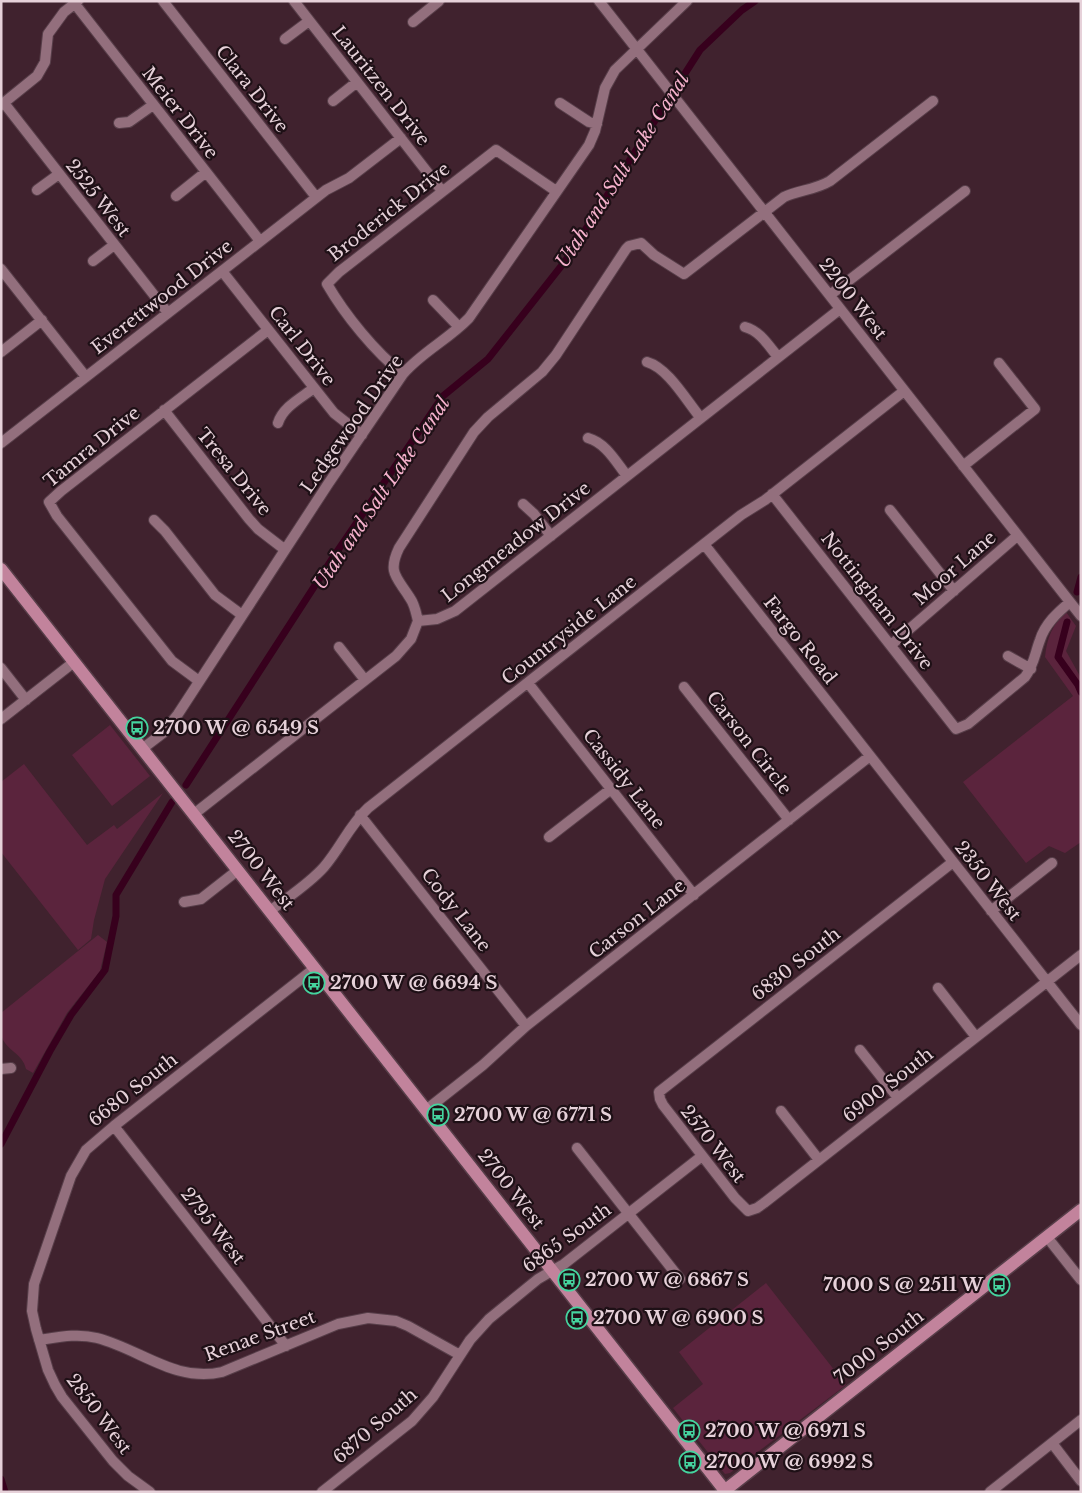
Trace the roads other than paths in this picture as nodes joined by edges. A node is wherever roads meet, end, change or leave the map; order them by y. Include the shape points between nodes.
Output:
1 (163, 1) edge
2 (294, 1) edge
3 (439, 1) edge
4 (599, 1) edge
5 (687, 1) edge
6 (76, 3) edge
7 (309, 21) junction
8 (413, 22) dead end
9 (286, 39) dead end
10 (637, 50) junction
11 (357, 82) junction
12 (933, 100) dead end
13 (333, 101) dead end
14 (560, 103) dead end
15 (2, 104) edge
16 (153, 105) junction
17 (118, 123) dead end
18 (597, 124) junction
19 (401, 138) junction
20 (206, 172) junction
21 (59, 174) junction
22 (37, 190) dead end
23 (442, 191) junction
24 (556, 191) junction
25 (965, 191) dead end
26 (176, 196) dead end
27 (316, 198) junction
28 (764, 212) junction
29 (260, 241) junction
30 (114, 245) junction
31 (93, 261) dead end
32 (1, 269) edge
33 (222, 271) junction
34 (830, 295) junction
35 (433, 300) dead end
36 (840, 309) junction
37 (168, 313) junction
38 (42, 320) junction
39 (745, 327) dead end
40 (459, 328) junction
41 (268, 330) junction
42 (1, 352) edge
43 (778, 357) junction
44 (647, 362) dead end
45 (999, 363) dead end
46 (403, 374) junction
47 (86, 377) junction
48 (314, 388) junction
49 (904, 391) junction
50 (164, 410) junction
51 (700, 417) junction
52 (278, 423) dead end
53 (362, 435) junction
54 (588, 438) dead end
55 (1, 443) edge
56 (963, 466) junction
57 (627, 476) junction
58 (772, 494) junction
59 (523, 504) dead end
60 (890, 510) dead end
61 (154, 520) dead end
62 (551, 536) junction
63 (1018, 536) junction
64 (704, 544) junction
65 (284, 550) junction
66 (1, 569) edge
67 (954, 591) junction
68 (1070, 602) junction
69 (1080, 613) edge
70 (242, 615) junction
71 (418, 621) junction
72 (891, 645) junction
73 (339, 647) dead end
74 (1008, 656) dead end
75 (74, 662) junction
76 (1, 668) edge
77 (1031, 669) junction
78 (365, 680) junction
79 (199, 681) junction
80 (528, 683) junction
81 (684, 687) dead end
82 (26, 700) junction
83 (1, 719) edge
84 (142, 749) junction
85 (870, 756) junction
86 (611, 789) junction
87 (194, 814) junction
88 (360, 815) junction
89 (789, 820) junction
90 (549, 838) dead end
91 (953, 862) junction
92 (1052, 863) dead end
93 (238, 870) junction
94 (694, 894) junction
95 (184, 902) dead end
96 (270, 911) junction
97 (991, 911) junction
98 (1081, 955) edge
99 (315, 968) junction
100 (1047, 982) junction
101 (938, 988) dead end
102 (1081, 1025) edge
103 (526, 1026) junction
104 (976, 1037) junction
105 (860, 1050) dead end
106 (659, 1092) joint
107 (898, 1098) junction
108 (426, 1110) junction
109 (781, 1111) dead end
110 (114, 1126) junction
111 (576, 1148) dead end
112 (702, 1156) junction
113 (819, 1160) junction
114 (1081, 1210) edge
115 (748, 1211) joint
116 (628, 1213) junction
117 (1047, 1237) junction
118 (552, 1270) junction
119 (680, 1279) dead end
120 (1081, 1280) edge
121 (34, 1284) joint
122 (39, 1340) junction
123 (286, 1346) junction
124 (460, 1355) junction
125 (1081, 1420) edge
126 (1052, 1443) junction
127 (1081, 1481) edge
128 (137, 1489) edge
129 (724, 1491) edge
130 (150, 1492) edge
131 (322, 1492) edge
132 (990, 1492) edge

1 - 27 street, Clara Drive
2 - 7 street, Lauritzen Drive
3 - 8 street
4 - 10 street, 2200 West
5 - 10 street, Ledgewood Drive
6 - 15 street via 64,12 48,34 45,62 37,76
6 - 16 street, Meier Drive
7 - 9 street
7 - 11 street, Lauritzen Drive
10 - 18 street, Ledgewood Drive via 609,79
10 - 28 street, 2200 West
11 - 13 street
11 - 19 street, Lauritzen Drive
12 - 28 street via 830,181 792,194
14 - 18 street
15 - 21 street, 2525 West
16 - 17 street via 129,122
16 - 20 street, Meier Drive
18 - 24 street, Ledgewood Drive via 589,144
19 - 23 street, Lauritzen Drive
19 - 27 street, Everettwood Drive via 345,181
20 - 26 street
20 - 29 street, Meier Drive
21 - 22 street
21 - 30 street, 2525 West
23 - 24 street, Broderick Drive via 496,150
23 - 46 street, Broderick Drive via 327,284 379,353
24 - 40 street, Ledgewood Drive
25 - 34 street
27 - 29 street, Everettwood Drive
28 - 34 street, 2200 West
28 - 71 street via 684,274 641,244 629,246 546,367 474,432 399,548 393,559 393,570 413,603
29 - 33 street, Everettwood Drive
30 - 31 street
30 - 37 street, 2525 West
32 - 38 street
33 - 37 street, Everettwood Drive
33 - 41 street, Carl Drive
34 - 36 street, 2200 West
35 - 40 street
36 - 43 street, Longmeadow Drive
36 - 49 street, 2200 West
37 - 47 street, Everettwood Drive
38 - 42 street
38 - 47 street
39 - 43 street via 759,333
40 - 46 street, Ledgewood Drive via 410,365
41 - 48 street, Carl Drive
41 - 50 street, Tamra Drive
43 - 51 street, Longmeadow Drive
44 - 51 street via 663,371
45 - 56 street via 1035,409
46 - 53 street, Ledgewood Drive
47 - 55 street, Everettwood Drive
48 - 52 street via 288,408
48 - 53 street, Carl Drive via 334,413
49 - 56 street, 2200 West
49 - 58 street, Countryside Lane
50 - 65 street, Tresa Drive via 249,519
50 - 79 street, Tamra Drive via 49,502 172,661
51 - 57 street, Longmeadow Drive
53 - 65 street, Ledgewood Drive
54 - 57 street via 602,445
56 - 63 street, 2200 West
57 - 62 street, Longmeadow Drive
58 - 64 street, Countryside Lane
58 - 72 street, Nottingham Drive
59 - 62 street
60 - 67 street
61 - 70 street via 215,595
62 - 71 street, Longmeadow Drive via 455,612 437,619
63 - 67 street, Moor Lane
63 - 68 street, 2200 West
64 - 80 street, Countryside Lane
64 - 85 street, Fargo Road
65 - 70 street, Ledgewood Drive
66 - 75 main road, 2700 West
67 - 72 street, Moor Lane
68 - 69 street, 2200 West
68 - 77 street via 1043,631
70 - 79 street, Ledgewood Drive
71 - 78 street via 405,648
72 - 77 street, Nottingham Drive via 956,728 968,724 1012,689
73 - 78 street
74 - 77 street
75 - 82 street
75 - 84 main road, 2700 West
76 - 82 street
78 - 87 street
79 - 84 street, Ledgewood Drive via 169,727
80 - 86 street, Cassidy Lane
80 - 88 street, Countryside Lane
81 - 89 street, Carson Circle
82 - 83 street
84 - 87 main road, 2700 West
85 - 89 street, Carson Lane
85 - 91 street, 2350 West
86 - 90 street
86 - 94 street, Cassidy Lane
87 - 93 main road, 2700 West
88 - 96 street, Countryside Lane via 323,868
88 - 103 street, Cody Lane
89 - 94 street, Carson Lane
91 - 97 street, 2350 West
91 - 106 street, 6830 South
92 - 97 street
93 - 95 street via 201,899
93 - 96 main road, 2700 West
94 - 103 street, Carson Lane
96 - 99 main road, 2700 West
97 - 100 street, 2350 West
98 - 100 street, 6900 South
99 - 108 main road, 2700 West
99 - 110 street, 6680 South
100 - 102 street, 2350 West
100 - 104 street, 6900 South
101 - 104 street
103 - 108 street, Carson Lane
104 - 107 street, 6900 South
105 - 107 street
106 - 112 street, 2570 West via 662,1105
107 - 113 street, 6900 South
108 - 118 main road, 2700 West
109 - 113 street
110 - 121 street, 6680 South via 92,1145 77,1164
110 - 123 street, 2795 West
111 - 116 street
112 - 115 street, 2570 West
112 - 116 street, 6865 South
113 - 115 street, 6900 South via 757,1208
114 - 117 main road, 7000 South
116 - 118 street, 6865 South
116 - 119 street
117 - 120 street
117 - 129 main road, 7000 South
118 - 124 street, 6865 South via 489,1319
118 - 129 main road, 2700 West
121 - 122 street, 2850 West via 32,1311
122 - 123 street, Renae Street via 81,1335 98,1338 173,1370 193,1375 222,1372
122 - 128 street, 2850 West via 48,1370 62,1397
123 - 124 street, Renae Street via 338,1324 368,1318 396,1321
124 - 131 street, 6870 South via 433,1397 412,1421
125 - 126 street
126 - 127 street
126 - 132 street
128 - 130 street, 2850 West

